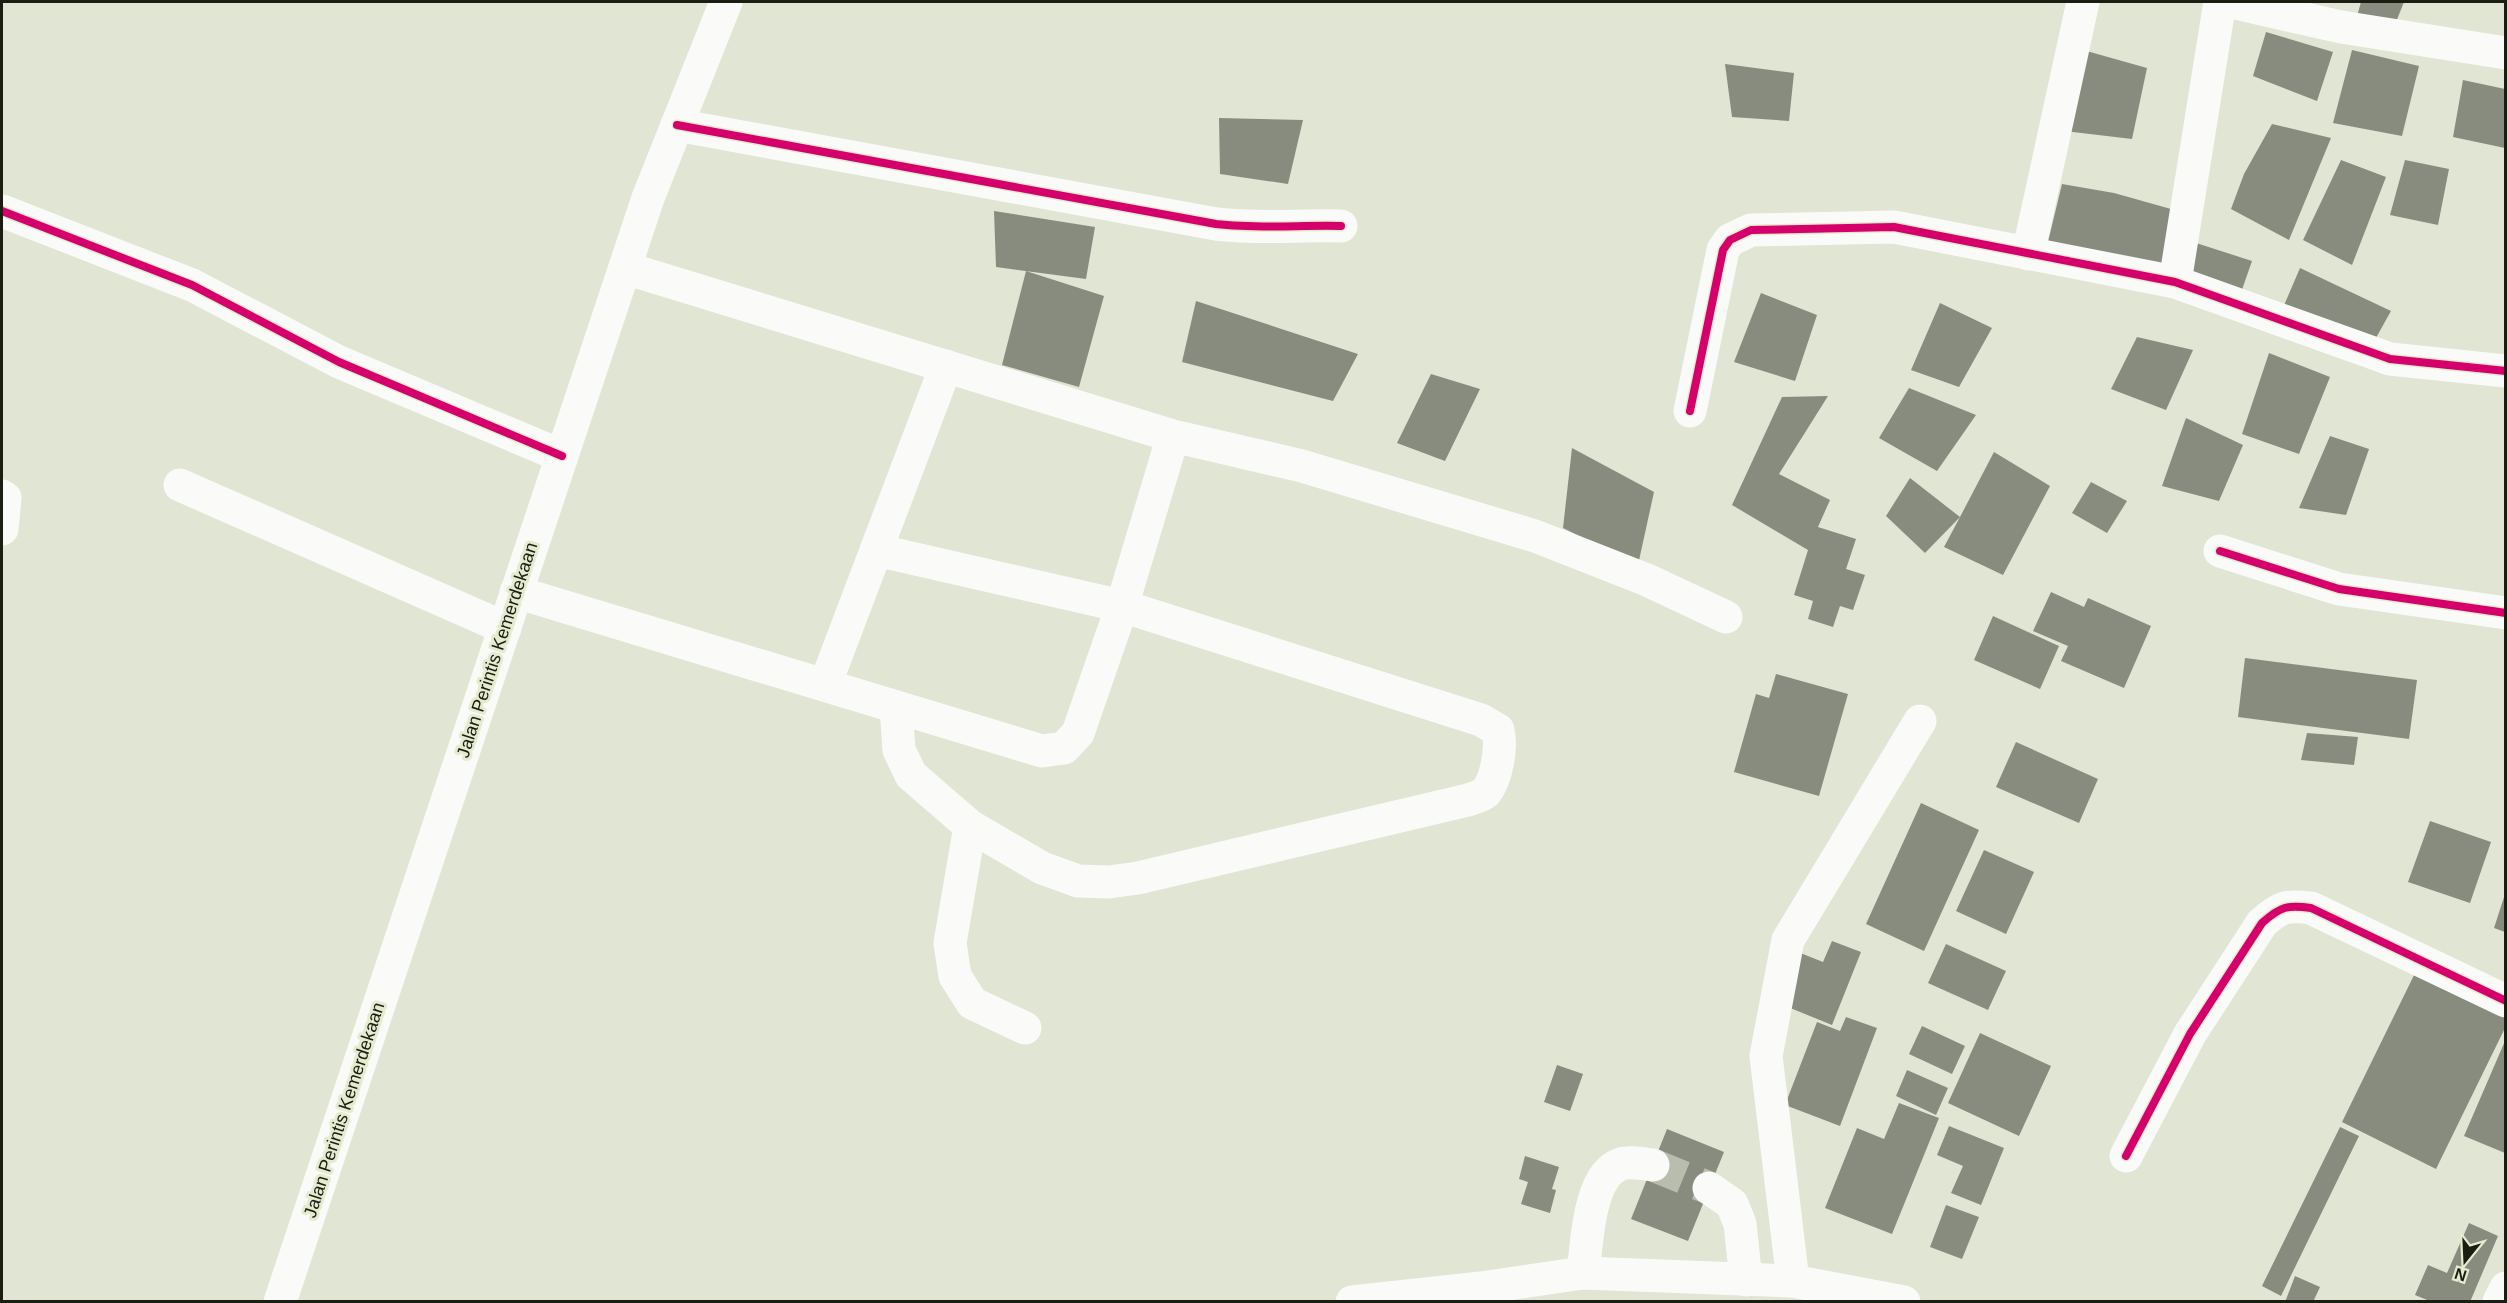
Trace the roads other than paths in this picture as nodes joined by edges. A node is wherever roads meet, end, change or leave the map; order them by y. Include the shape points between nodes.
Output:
1 (726, 2) edge
2 (2084, 2) edge
3 (2220, 2) edge
4 (2231, 2) edge
5 (2505, 53) edge
6 (677, 125) junction
7 (2, 211) edge
8 (1341, 226) dead end
9 (2028, 254) junction
10 (625, 268) junction
11 (2175, 282) junction
12 (946, 366) junction
13 (2505, 371) edge
14 (1690, 411) dead end
15 (1173, 436) junction
16 (562, 456) junction
17 (180, 485) dead end
18 (2, 496) edge
19 (2, 529) edge
20 (876, 550) junction
21 (2220, 551) dead end
22 (516, 592) junction
23 (1122, 606) junction
24 (2505, 613) edge
25 (1726, 617) dead end
26 (505, 628) junction
27 (825, 685) junction
28 (896, 706) junction
29 (1920, 721) dead end
30 (970, 826) junction
31 (2505, 1001) edge
32 (1025, 1028) dead end
33 (2126, 1156) dead end
34 (1653, 1165) tunnel mouth
35 (1709, 1188) tunnel mouth
36 (1583, 1273) junction
37 (1746, 1280) junction
38 (1792, 1281) junction
39 (2505, 1288) edge
40 (1903, 1301) edge
41 (280, 1302) edge
42 (1352, 1302) edge
43 (2499, 1302) edge

1 - 6 street, Jalan Perintis Kemerdekaan
2 - 9 street
3 - 11 street
4 - 5 street via 2341,27
6 - 8 street via 1216,224 1257,228
6 - 10 street, Jalan Perintis Kemerdekaan
7 - 16 street via 192,285 339,362
9 - 11 street
9 - 14 street via 1894,227 1751,230 1741,234 1723,250
10 - 12 street
10 - 16 street, Jalan Perintis Kemerdekaan
11 - 13 street via 2390,358
12 - 15 street
12 - 20 street
15 - 23 street
15 - 25 street via 1302,466 1535,536 1647,580
16 - 22 street, Jalan Perintis Kemerdekaan
17 - 26 street
18 - 19 street
20 - 23 street
20 - 27 street
21 - 24 street via 2339,589
22 - 26 street, Jalan Perintis Kemerdekaan
22 - 27 street
23 - 28 street via 1078,733 1064,748 1042,751
23 - 30 street via 1481,720 1498,730 1501,742 1492,781 1484,794 1468,801 1109,882 1078,881 1042,868
26 - 41 street, Jalan Perintis Kemerdekaan
27 - 28 street
28 - 30 street via 899,750 911,775
29 - 38 street via 1788,940 1766,1056
30 - 32 street via 950,943 954,976 972,1003
31 - 33 street via 2311,908 2289,906 2276,910 2262,923 2190,1034
34 - 36 street via 1621,1163 1604,1174 1591,1209
35 - 37 street via 1732,1204 1740,1224
36 - 37 street
36 - 42 street
37 - 38 street
38 - 40 street
39 - 43 street

